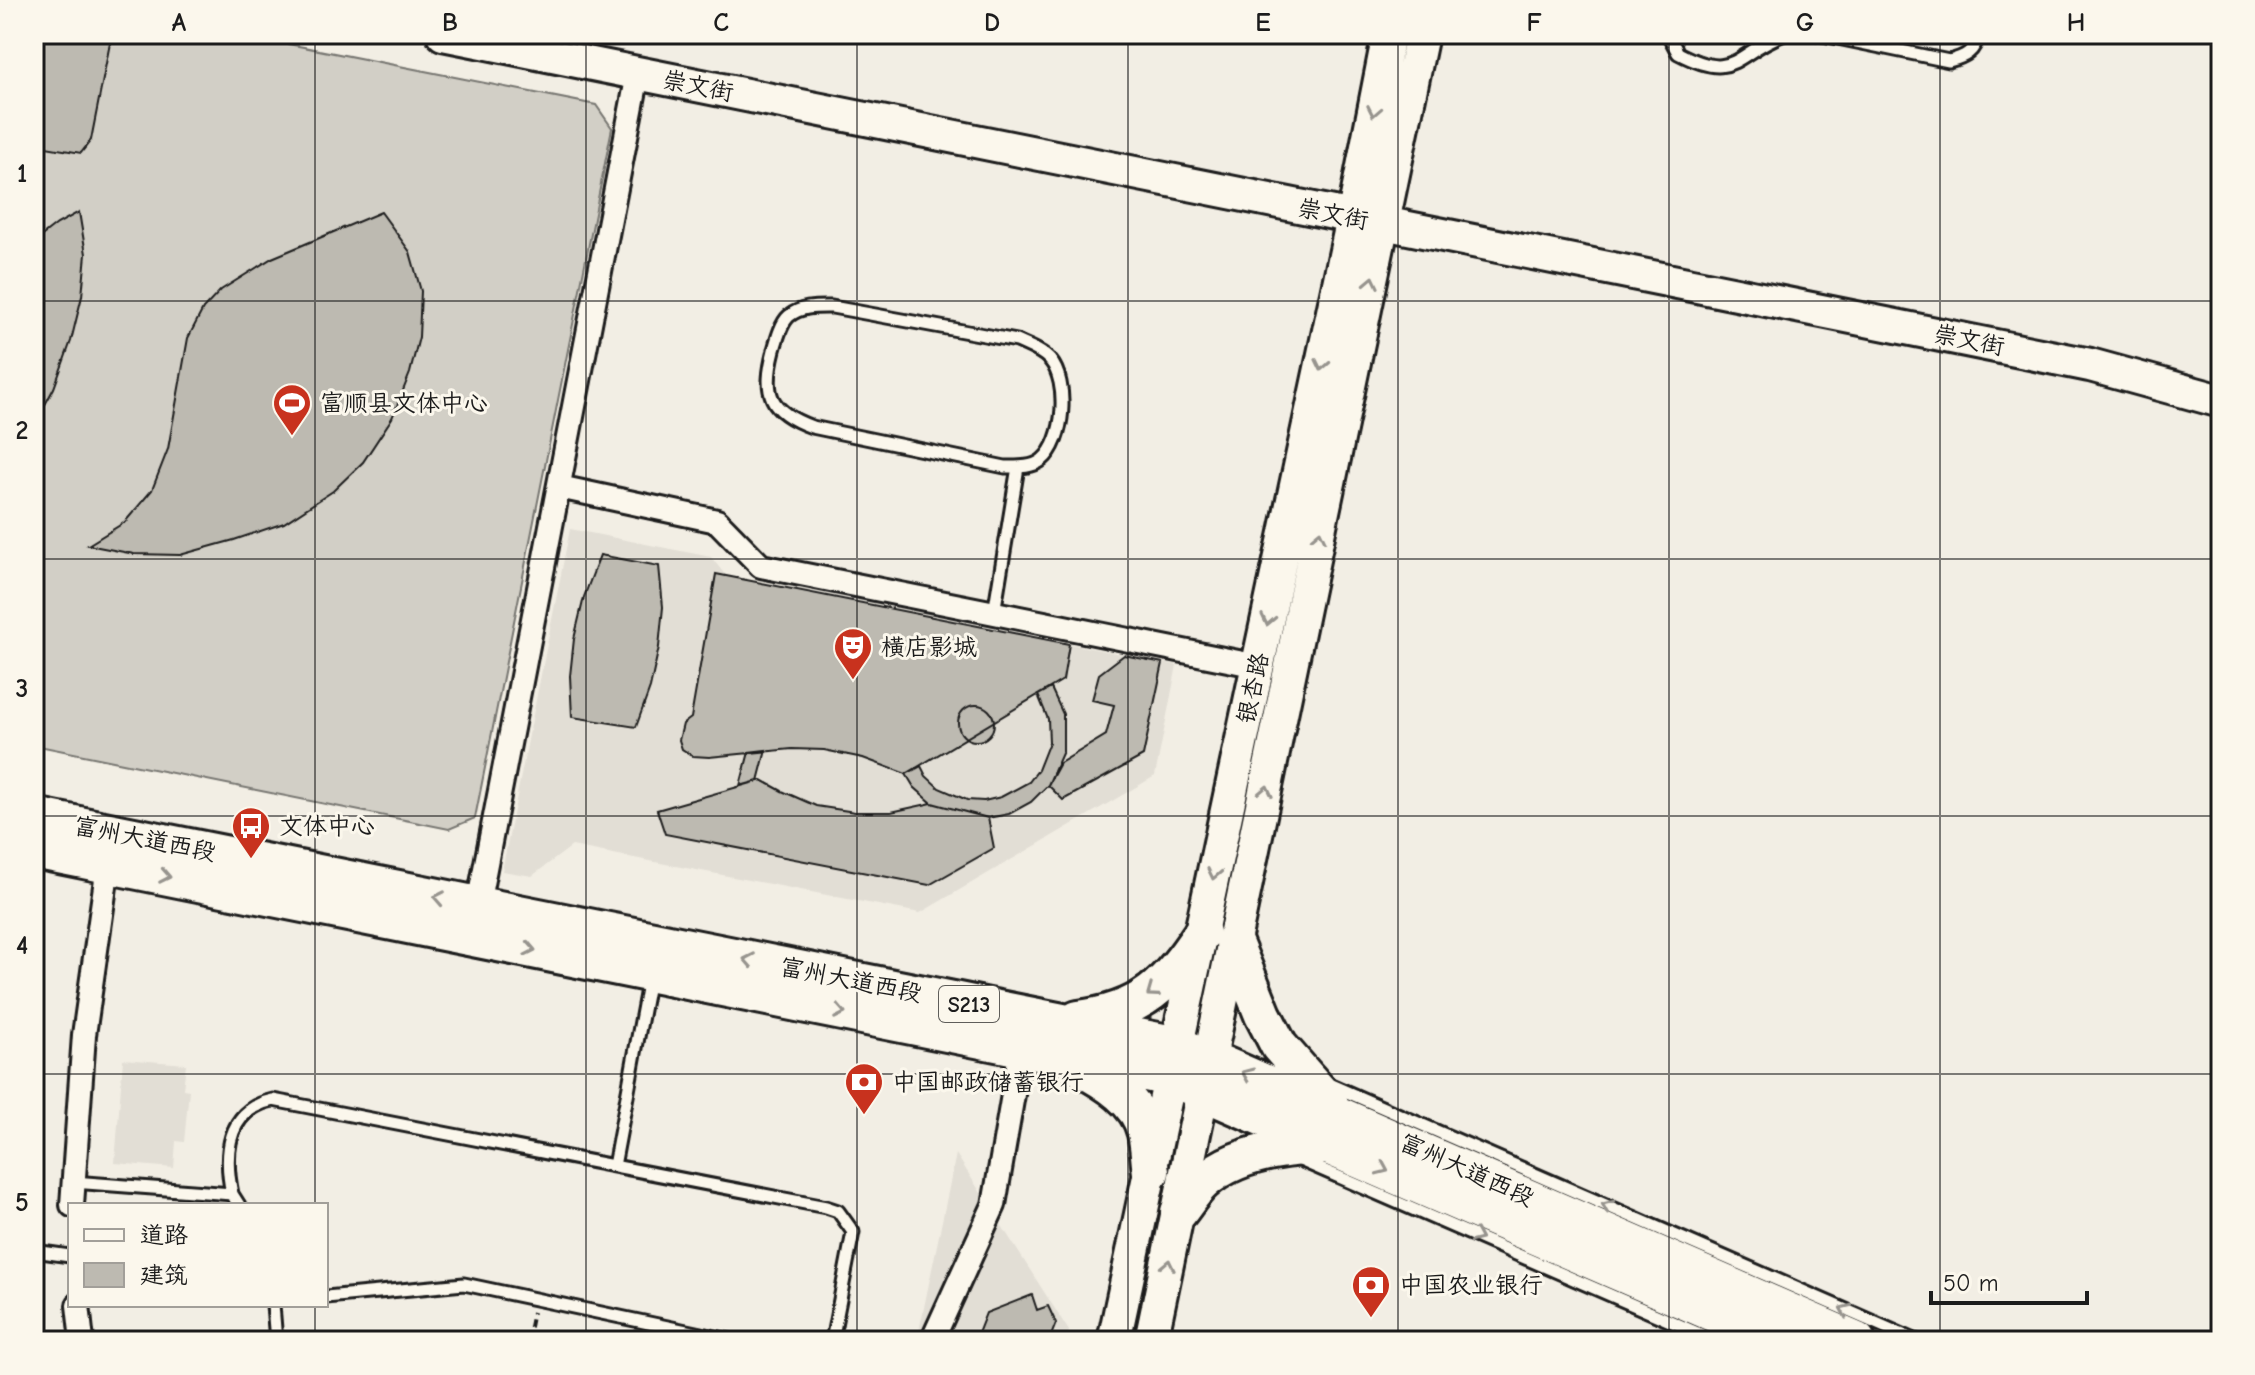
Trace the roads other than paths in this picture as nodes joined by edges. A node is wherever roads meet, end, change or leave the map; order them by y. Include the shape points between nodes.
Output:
1 (443, 34) edge
2 (1389, 34) edge
3 (1422, 34) edge
4 (1668, 34) edge
5 (1784, 34) edge
6 (1818, 34) edge
7 (1978, 34) edge
8 (638, 74) junction
9 (1369, 221) junction
10 (2221, 401) edge
11 (1018, 467) junction
12 (559, 487) junction
13 (994, 613) junction
14 (1258, 666) junction
15 (34, 816) edge
16 (34, 850) edge
17 (108, 865) junction
18 (478, 905) junction
19 (1218, 938) junction
20 (650, 973) junction
21 (1057, 1038) junction
22 (1021, 1048) junction
23 (1190, 1068) junction
24 (1299, 1071) junction
25 (1334, 1130) junction
26 (1277, 1150) junction
27 (614, 1166) junction
28 (1151, 1172) junction
29 (73, 1182) junction
30 (236, 1200) edge
31 (72, 1203) edge
32 (1179, 1212) junction
33 (34, 1251) edge
34 (68, 1256) edge
35 (328, 1297) edge
36 (78, 1307) edge
37 (273, 1307) edge
38 (82, 1341) edge
39 (276, 1341) edge
40 (734, 1341) edge
41 (832, 1341) edge
42 (932, 1341) edge
43 (1114, 1341) edge
44 (1151, 1341) edge
45 (1716, 1341) edge
46 (1777, 1341) edge
47 (1857, 1341) edge
48 (1917, 1341) edge

1 - 8 main road, 崇文街
2 -> 9 main road, 银杏路
3 - 9 main road, 银杏路
4 - 5 lane via 1678,53 1713,68 1732,65
6 - 7 lane via 1949,61 1976,46
8 - 9 main road, 崇文街
8 - 12 street
9 - 10 main road, 崇文街 via 2090,365
9 -> 14 main road, 银杏路
19 -> 9 main road, 银杏路
11 - 11 lane via 1041,460 1056,434 1063,388 1049,358 1017,341 832,307 804,308 787,317 767,375 777,410 792,420
11 - 13 lane
12 - 13 street via 717,521 761,566
12 - 18 street
13 - 14 street
14 -> 19 main road, 银杏路
18 -> 15 main road, 富州大道西段 / S213
16 - 17 main road, 富州大道西段 / S213
17 -> 20 main road, 富州大道西段 / S213
17 - 29 street via 84,1035
21 -> 18 main road, 富州大道西段 / S213
19 -> 21 main road via 1150,994
19 - 23 main road, 银杏路
19 - 24 main road via 1279,1046
20 -> 22 main road, 富州大道西段 / S213
20 - 27 lane
21 - 22 main road, 富州大道西段 / S213
21 - 23 main road, 富州大道西段 / S213
21 - 28 main road via 1137,1111 1146,1131
22 - 42 street via 994,1205
23 - 25 main road, 富州大道西段 / S213
23 - 28 main road, 银杏路
23 - 32 main road, 银杏路
24 - 25 main road
48 -> 24 lane
25 - 26 main road
25 -> 46 main road, 富州大道西段 / S213
25 - 47 main road, 富州大道西段 / S213
26 - 32 main road via 1232,1162 1203,1182
26 -> 45 lane
27 - 30 lane via 273,1100 256,1104 235,1128 228,1172
27 - 41 lane via 838,1211 853,1232
28 - 43 main road, 银杏路
29 - 30 lane
29 - 31 street
44 -> 32 main road, 银杏路
33 - 34 lane
35 - 40 lane via 464,1284
36 - 38 street
37 - 39 lane

